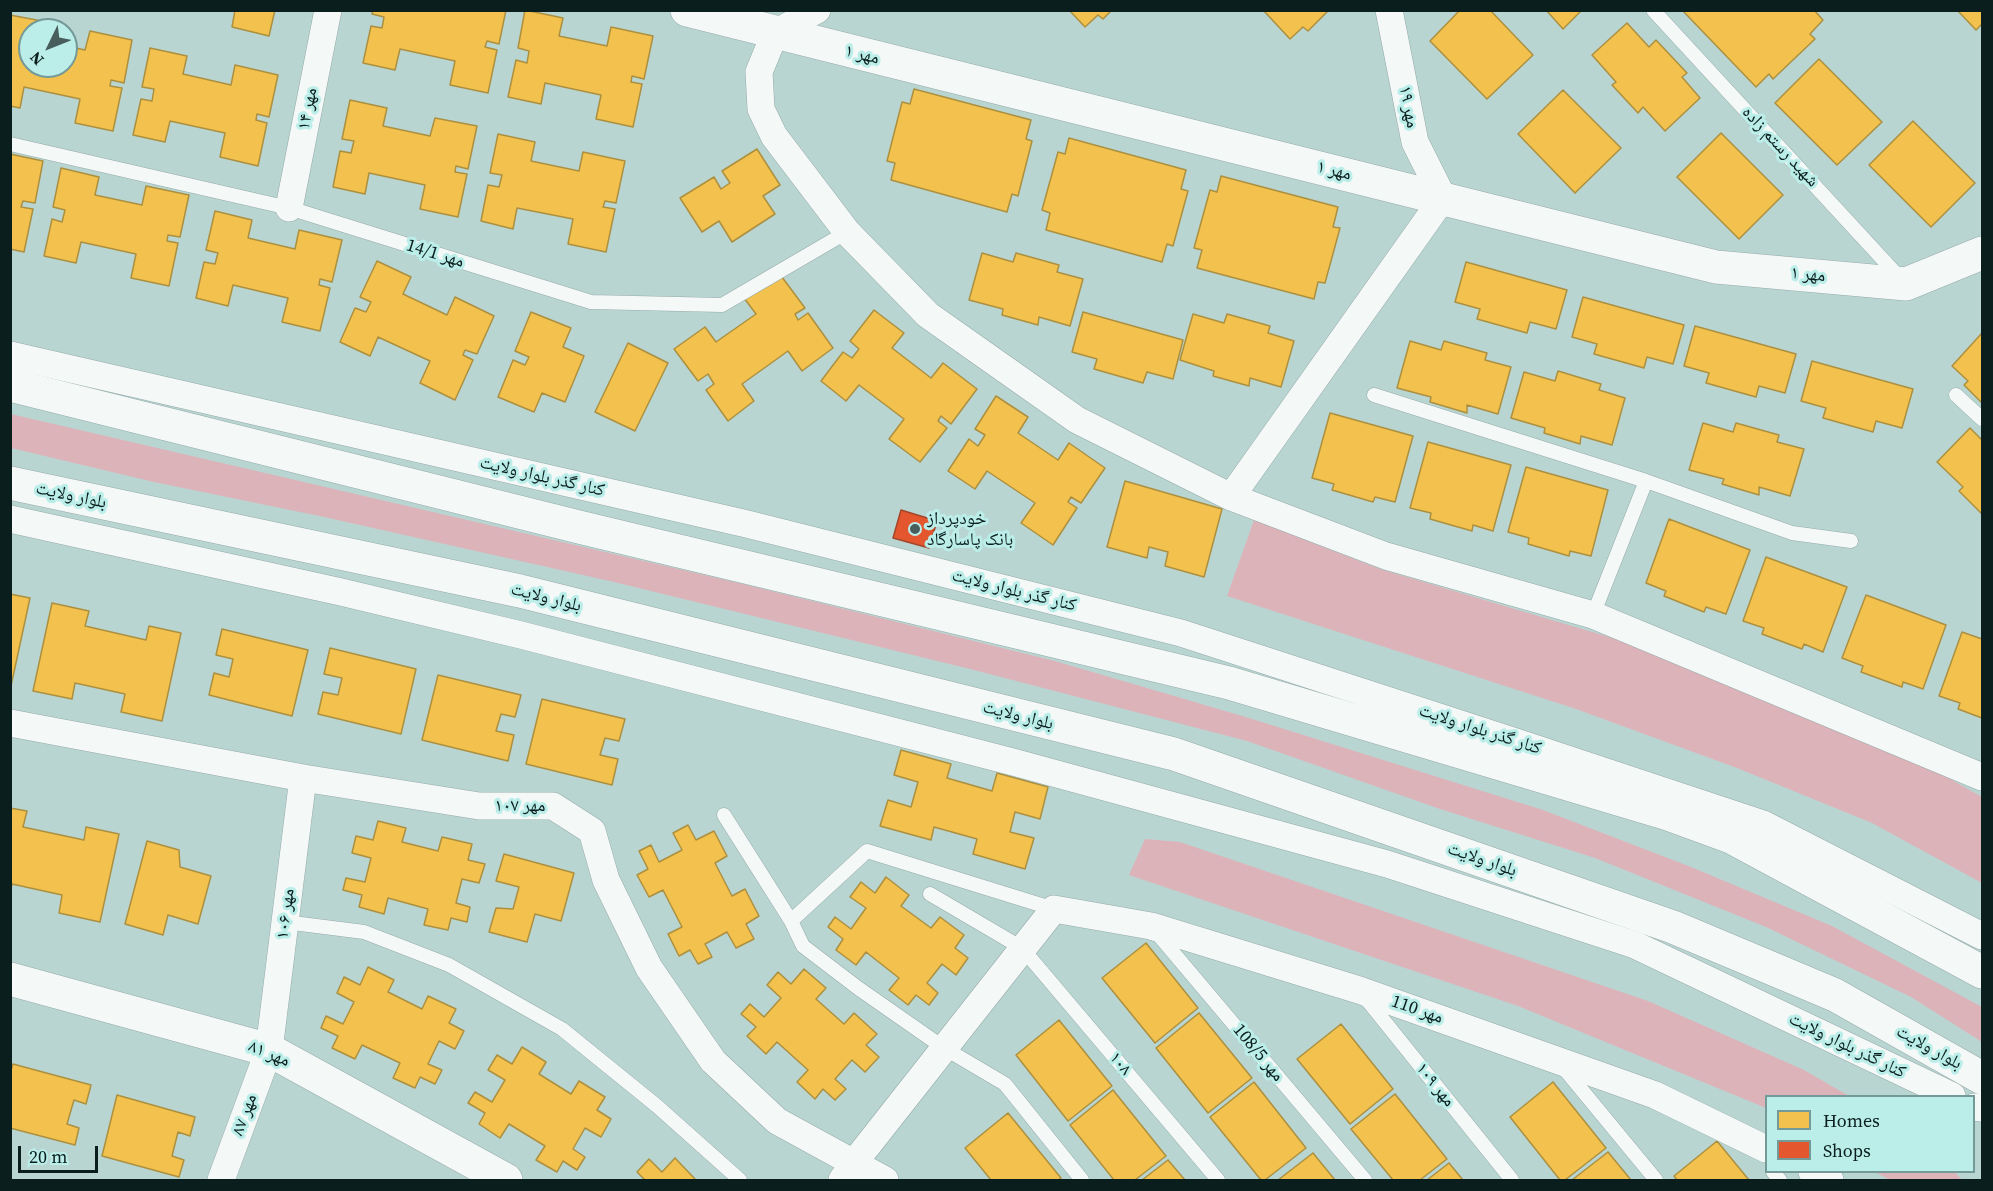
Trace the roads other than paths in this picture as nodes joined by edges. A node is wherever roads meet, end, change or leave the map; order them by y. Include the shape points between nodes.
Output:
1 (328, 10) edge
2 (687, 10) edge
3 (817, 10) edge
4 (1389, 10) edge
5 (1653, 10) edge
6 (775, 33) junction
7 (10, 144) edge
8 (1443, 198) junction
9 (289, 208) junction
10 (847, 232) junction
11 (1983, 253) edge
12 (1906, 284) junction
13 (10, 355) edge
14 (10, 385) edge
15 (1374, 394) dead end
16 (1956, 395) dead end
17 (1983, 419) edge
18 (1646, 481) junction
19 (10, 483) edge
20 (1231, 497) junction
21 (10, 519) edge
22 (1851, 541) dead end
23 (1593, 615) junction
24 (10, 723) edge
25 (1983, 777) edge
26 (303, 778) junction
27 (724, 815) dead end
28 (930, 894) dead end
29 (1054, 909) junction
30 (791, 921) junction
31 (285, 922) junction
32 (1151, 926) junction
33 (1983, 936) edge
34 (1022, 948) junction
35 (1983, 972) edge
36 (10, 979) edge
37 (1359, 990) junction
38 (944, 1048) junction
39 (269, 1050) junction
40 (1557, 1060) junction
41 (1983, 1078) edge
42 (1950, 1095) edge
43 (1755, 1144) edge
44 (1765, 1161) edge
45 (847, 1172) edge
46 (1814, 1173) edge
47 (221, 1180) edge
48 (506, 1180) edge
49 (741, 1180) edge
50 (885, 1180) edge
51 (1082, 1180) edge
52 (1218, 1180) edge
53 (1365, 1180) edge
54 (1512, 1180) edge
55 (1656, 1180) edge
56 (1830, 1180) edge

1 - 9 street, مهر ۱۴
2 - 6 main road, مهر ۱
3 - 6 street
4 - 8 street, مهر ۱۹ via 1415,142
5 - 12 lane, شهید رستم زاده
6 - 8 main road, مهر ۱
6 - 10 street via 759,72 761,109 774,136
7 - 9 lane, مهر 14/1
8 - 12 main road, مهر ۱ via 1716,267
8 - 20 street
9 - 10 lane, مهر 14/1 via 591,302 722,305
10 - 20 street via 928,315 1077,420
11 - 12 main road, مهر ۱
13 - 33 street, کنار گذر بلوار ولایت via 747,524 1181,633 1763,824
14 - 35 main road via 1229,683 1731,837
15 - 18 lane
16 - 17 lane
18 - 22 lane via 1792,533
18 - 23 lane
19 - 41 main road, بلوار ولایت via 520,591 1174,754 1673,927 1835,995
20 - 23 street via 1386,556
21 - 42 street, کنار گذر بلوار ولایت via 521,635 1387,864 1635,945
23 - 25 street
24 - 26 street, مهر ۱۰۷
26 - 31 street, مهر ۱۰۶
26 - 45 street, مهر ۱۰۷ via 479,806 553,806 592,831 606,880 649,968 713,1061 777,1121
27 - 30 lane
28 - 34 lane, ۱۰۸
29 - 30 lane via 867,851
29 - 32 street, مهر 110
29 - 34 street
30 - 38 lane via 803,946
31 - 39 street, مهر ۱۰۶
31 - 49 lane via 364,932 449,965 562,1029
32 - 37 street, مهر 110
32 - 53 lane, مهر 108/5
34 - 38 street
34 - 52 lane, ۱۰۸
36 - 39 main road, مهر ۸۱
37 - 40 street, مهر 110
37 - 54 lane, مهر ۱۰۹
38 - 45 street
38 - 51 lane via 1005,1084
39 - 47 street, مهر ۸۷
39 - 48 main road, مهر ۸۱
40 - 43 street, مهر 110 via 1655,1095
40 - 55 lane
43 - 44 lane
45 - 50 street, مهر ۱۰۷
46 - 56 street

